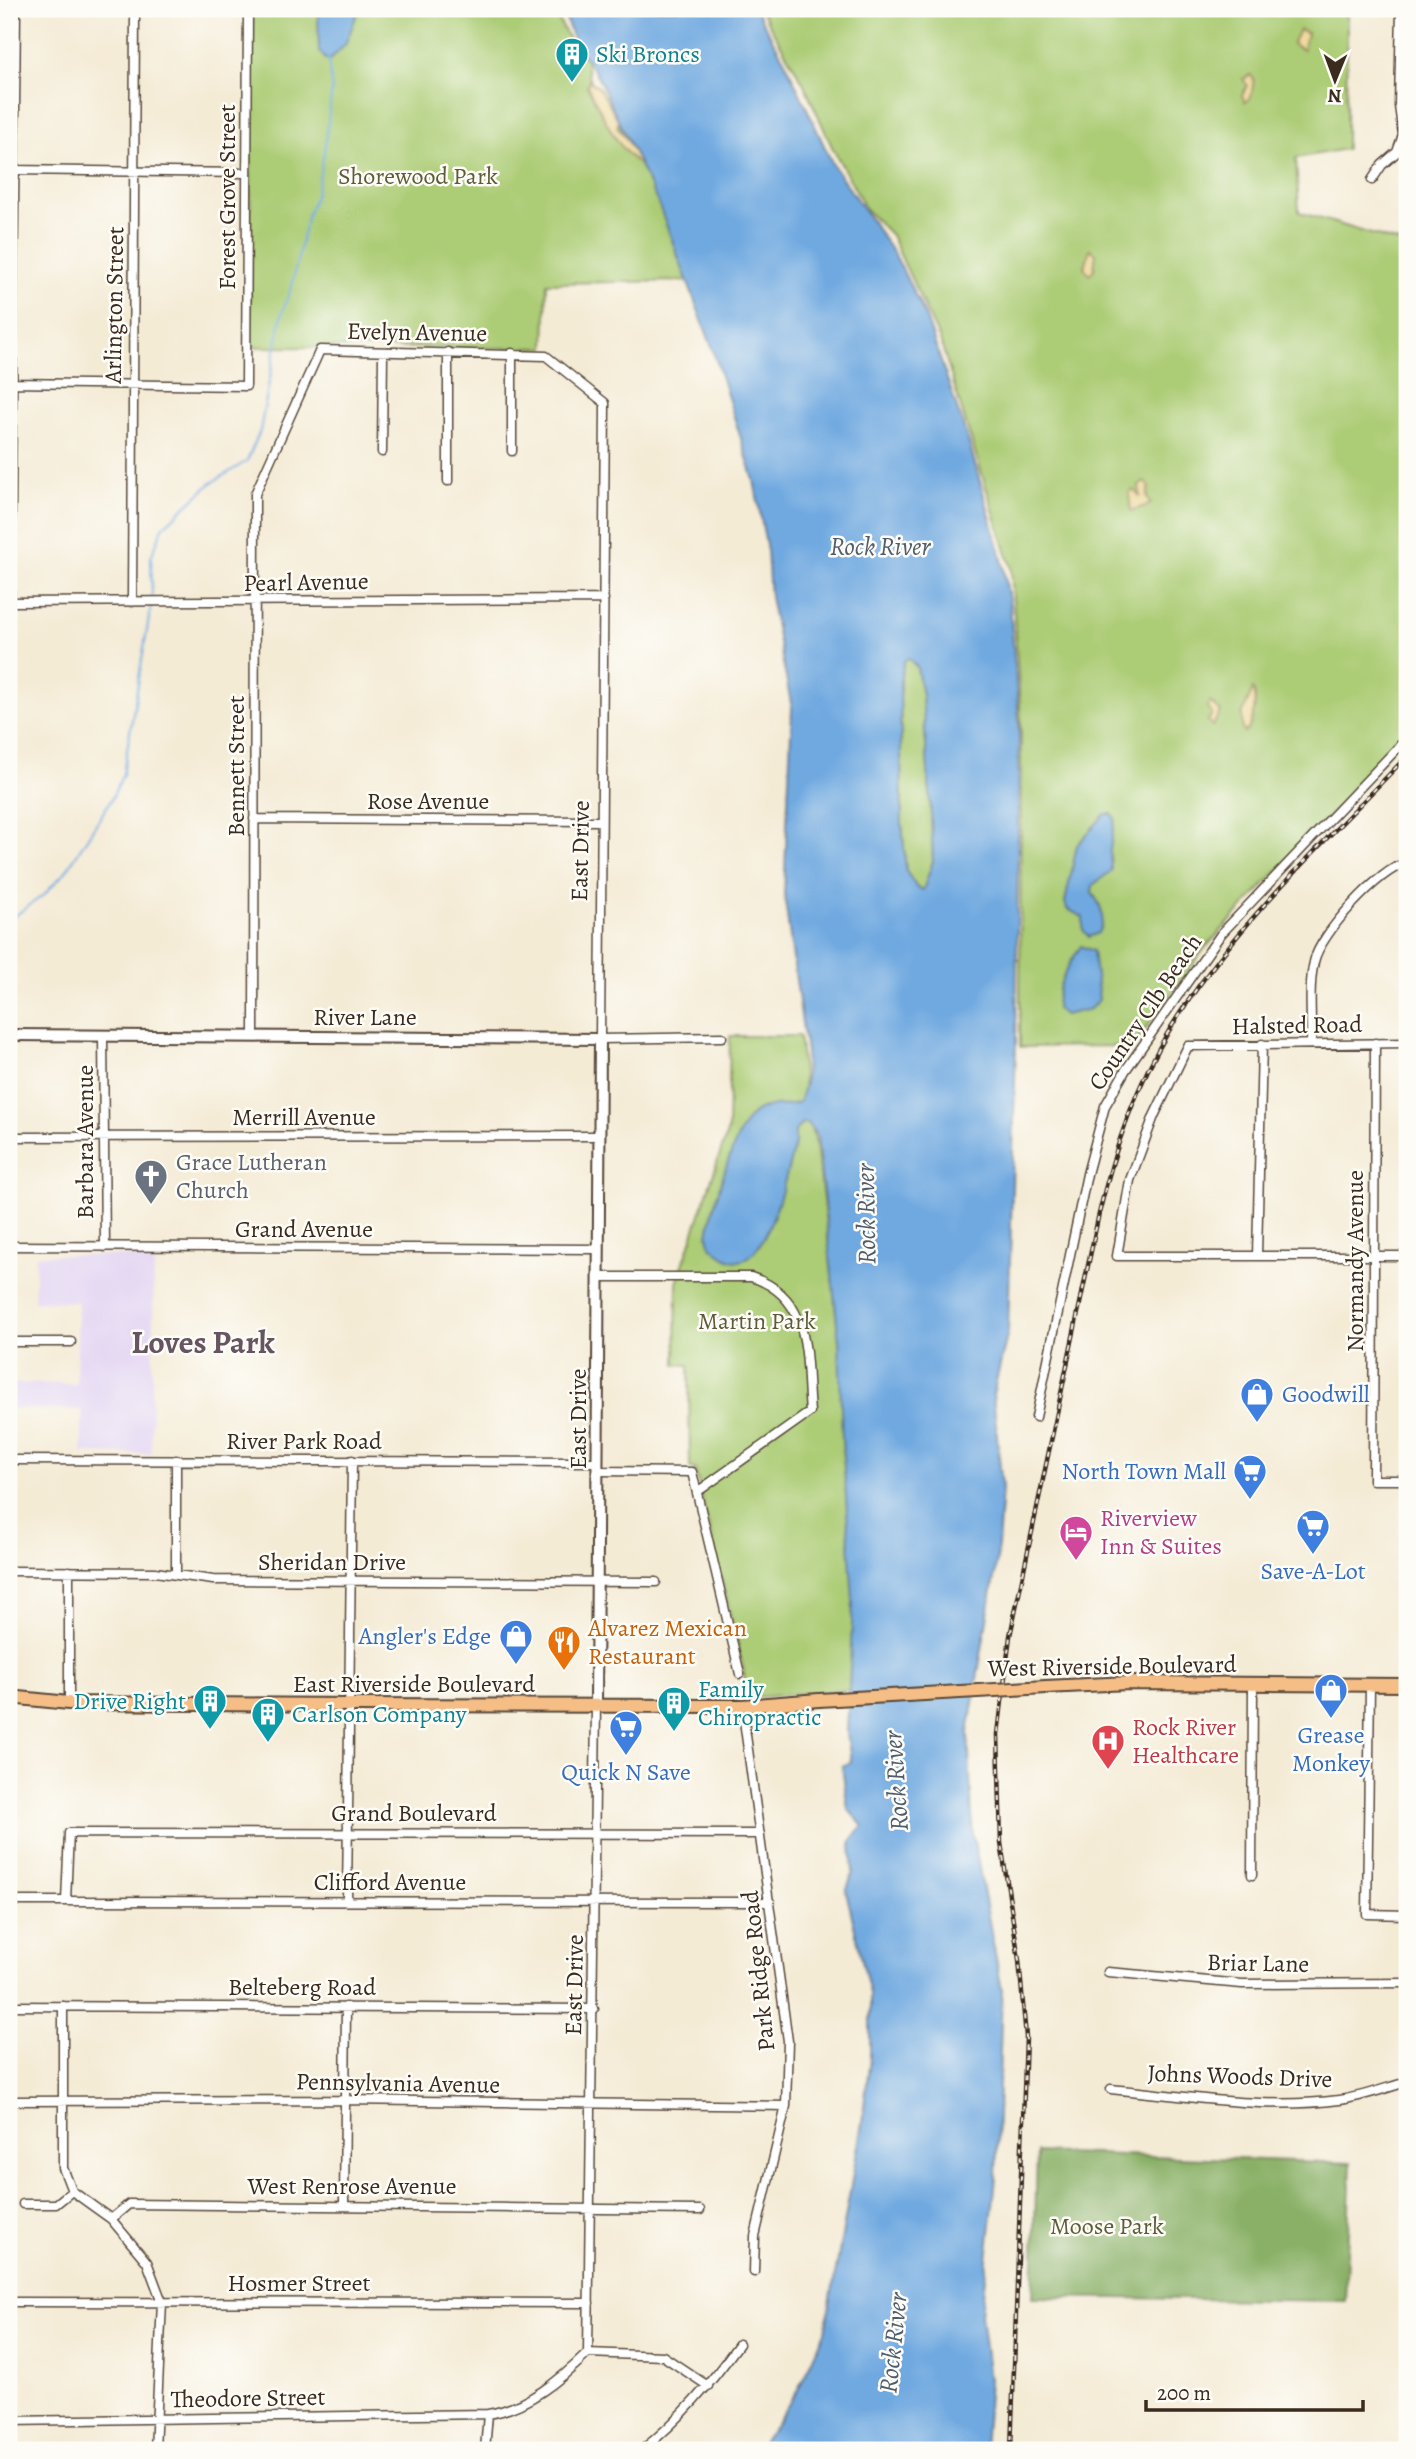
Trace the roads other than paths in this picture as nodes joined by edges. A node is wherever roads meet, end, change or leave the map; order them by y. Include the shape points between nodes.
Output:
1 (16, 9) edge
2 (135, 9) edge
3 (248, 9) edge
4 (1401, 9) edge
5 (11, 170) edge
6 (135, 172) junction
7 (245, 173) junction
8 (1372, 180) dead end
9 (383, 352) junction
10 (448, 352) junction
11 (512, 353) junction
12 (546, 356) joint
13 (10, 383) edge
14 (132, 385) junction
15 (512, 451) dead end
16 (382, 452) dead end
17 (448, 481) dead end
18 (255, 495) joint
19 (604, 598) junction
20 (9, 601) edge
21 (137, 602) junction
22 (256, 602) junction
23 (1407, 738) edge
24 (254, 819) junction
25 (601, 821) junction
26 (1407, 863) edge
27 (9, 1035) edge
28 (103, 1036) junction
29 (254, 1037) junction
30 (722, 1037) dead end
31 (600, 1039) junction
32 (1311, 1043) junction
33 (1375, 1043) junction
34 (1407, 1043) edge
35 (1262, 1044) junction
36 (104, 1136) junction
37 (599, 1136) junction
38 (9, 1137) edge
39 (9, 1247) edge
40 (105, 1247) junction
41 (598, 1249) junction
42 (1256, 1256) junction
43 (1374, 1256) junction
44 (1407, 1256) edge
45 (598, 1277) junction
46 (9, 1342) edge
47 (71, 1342) dead end
48 (1036, 1417) dead end
49 (9, 1460) edge
50 (176, 1460) junction
51 (352, 1460) junction
52 (598, 1466) junction
53 (1407, 1480) edge
54 (697, 1492) junction
55 (69, 1571) junction
56 (9, 1572) edge
57 (176, 1574) junction
58 (352, 1581) junction
59 (599, 1582) junction
60 (656, 1582) dead end
61 (740, 1674) dead end
62 (1253, 1684) junction
63 (1370, 1685) junction
64 (1407, 1685) edge
65 (9, 1697) edge
66 (819, 1700) joint
67 (69, 1703) junction
68 (350, 1705) junction
69 (596, 1705) junction
70 (742, 1706) junction
71 (349, 1832) junction
72 (595, 1834) junction
73 (760, 1834) junction
74 (1252, 1875) dead end
75 (9, 1901) edge
76 (66, 1901) junction
77 (347, 1901) junction
78 (596, 1902) junction
79 (770, 1902) junction
80 (1407, 1914) edge
81 (1108, 1972) dead end
82 (1407, 1983) edge
83 (9, 2006) edge
84 (63, 2006) junction
85 (346, 2007) junction
86 (594, 2009) junction
87 (1407, 2082) edge
88 (1111, 2089) dead end
89 (9, 2101) edge
90 (62, 2101) junction
91 (343, 2101) junction
92 (593, 2105) junction
93 (786, 2106) junction
94 (72, 2191) junction
95 (23, 2204) dead end
96 (344, 2205) junction
97 (591, 2208) junction
98 (700, 2210) dead end
99 (111, 2219) junction
100 (754, 2272) dead end
101 (9, 2302) edge
102 (162, 2302) junction
103 (589, 2303) junction
104 (739, 2344) dead end
105 (588, 2353) junction
106 (708, 2386) junction
107 (488, 2414) junction
108 (155, 2418) junction
109 (9, 2421) edge
110 (155, 2450) edge
111 (485, 2450) edge
112 (642, 2450) edge

1 - 5 street
2 - 6 street, Arlington Street
3 - 7 street, Forest Grove Street
4 - 8 street via 1399,106 1403,135 1397,152
5 - 6 street
5 - 13 street
6 - 7 street
6 - 14 street, Arlington Street
7 - 14 street, Forest Grove Street via 246,386
9 - 10 street, Evelyn Avenue
9 - 16 street
9 - 18 street, Evelyn Avenue via 320,350
10 - 11 street, Evelyn Avenue
10 - 17 street
11 - 12 street, Evelyn Avenue
11 - 15 street
12 - 19 street, East Drive via 605,403
13 - 14 street
13 - 20 street
14 - 21 street, Arlington Street
18 - 22 street, Bennett Street
19 - 22 street, Pearl Avenue
19 - 25 street, East Drive
20 - 21 street, Pearl Avenue
21 - 22 street, Pearl Avenue
22 - 24 street, Bennett Street
23 - 48 street, Country Clb Beach via 1221,934 1105,1106
24 - 25 street, Rose Avenue
24 - 29 street, Bennett Street
25 - 31 street, East Drive
26 - 32 street via 1390,868 1322,939 1313,963
27 - 28 street, River Lane
28 - 29 street, River Lane
28 - 36 street, Barbara Avenue
29 - 31 street, River Lane
30 - 31 street, River Lane
31 - 37 street, East Drive
32 - 33 street, Halsted Road
32 - 35 street, Halsted Road
33 - 34 street, Halsted Road
33 - 43 street, Normandy Avenue
35 - 42 street
35 - 42 street, Halsted Road via 1188,1046 1130,1180 1116,1256
36 - 37 street, Merrill Avenue
36 - 38 street, Merrill Avenue
36 - 40 street, Barbara Avenue
37 - 41 street, East Drive
39 - 40 street, Grand Avenue
40 - 41 street, Grand Avenue
41 - 45 street, East Drive
42 - 43 street
43 - 44 street
43 - 53 street, Normandy Avenue via 1373,1480
45 - 52 street, East Drive
45 - 54 street via 751,1277 787,1296 799,1315 810,1412
46 - 47 street
49 - 50 street, River Park Road
50 - 51 street, River Park Road
50 - 57 street
51 - 52 street, River Park Road
51 - 58 street
52 - 54 street via 689,1470
52 - 59 street, East Drive
54 - 61 street
55 - 56 street, Sheridan Drive
55 - 57 street, Sheridan Drive
55 - 67 street
57 - 58 street, Sheridan Drive via 213,1580
58 - 59 street, Sheridan Drive
58 - 68 street
59 - 60 street, Sheridan Drive
59 - 69 street, East Drive
62 - 63 main road, West Riverside Boulevard
62 - 66 main road, West Riverside Boulevard, bridge via 1128,1683
62 - 74 street
63 - 64 main road, West Riverside Boulevard
63 - 80 street via 1367,1914
65 - 67 main road, East Riverside Boulevard
66 - 70 main road, East Riverside Boulevard
67 - 68 main road, East Riverside Boulevard
68 - 69 main road, East Riverside Boulevard
68 - 71 street
69 - 70 main road, East Riverside Boulevard
69 - 72 street, East Drive
70 - 73 street, Park Ridge Road
71 - 72 street, Grand Boulevard
71 - 76 street, Grand Boulevard via 69,1833
71 - 77 street
72 - 73 street, Grand Boulevard
72 - 78 street, East Drive
73 - 79 street, Park Ridge Road
75 - 76 street, Clifford Avenue
76 - 77 street, Clifford Avenue
77 - 78 street, Clifford Avenue
78 - 79 street, Clifford Avenue
78 - 86 street, East Drive
79 - 93 street, Park Ridge Road via 787,2020
81 - 82 street, Briar Lane via 1242,1984
83 - 84 street, Belteberg Road
84 - 85 street, Belteberg Road
84 - 90 street
85 - 86 street, Belteberg Road
85 - 91 street
86 - 92 street, East Drive
87 - 88 street, Johns Woods Drive via 1340,2100 1288,2102
89 - 90 street, Pennsylvania Avenue
90 - 91 street, Pennsylvania Avenue
90 - 94 street via 63,2168
91 - 92 street, Pennsylvania Avenue
91 - 96 street
92 - 93 street, Pennsylvania Avenue
92 - 97 street, East Drive
93 - 100 street, Park Ridge Road via 755,2235
94 - 95 street via 56,2204
94 - 99 street
96 - 97 street, West Renrose Avenue
96 - 99 street, West Renrose Avenue via 129,2204
97 - 98 street, West Renrose Avenue
97 - 103 street, East Drive
99 - 102 street via 147,2262
101 - 102 street, Hosmer Street
102 - 103 street, Hosmer Street
102 - 108 street
103 - 105 street, East Drive
104 - 106 street
105 - 106 street via 663,2356
105 - 107 street via 513,2411
106 - 112 street via 671,2427
107 - 108 street, Theodore Street
107 - 111 street
108 - 109 street, Theodore Street
108 - 110 street

